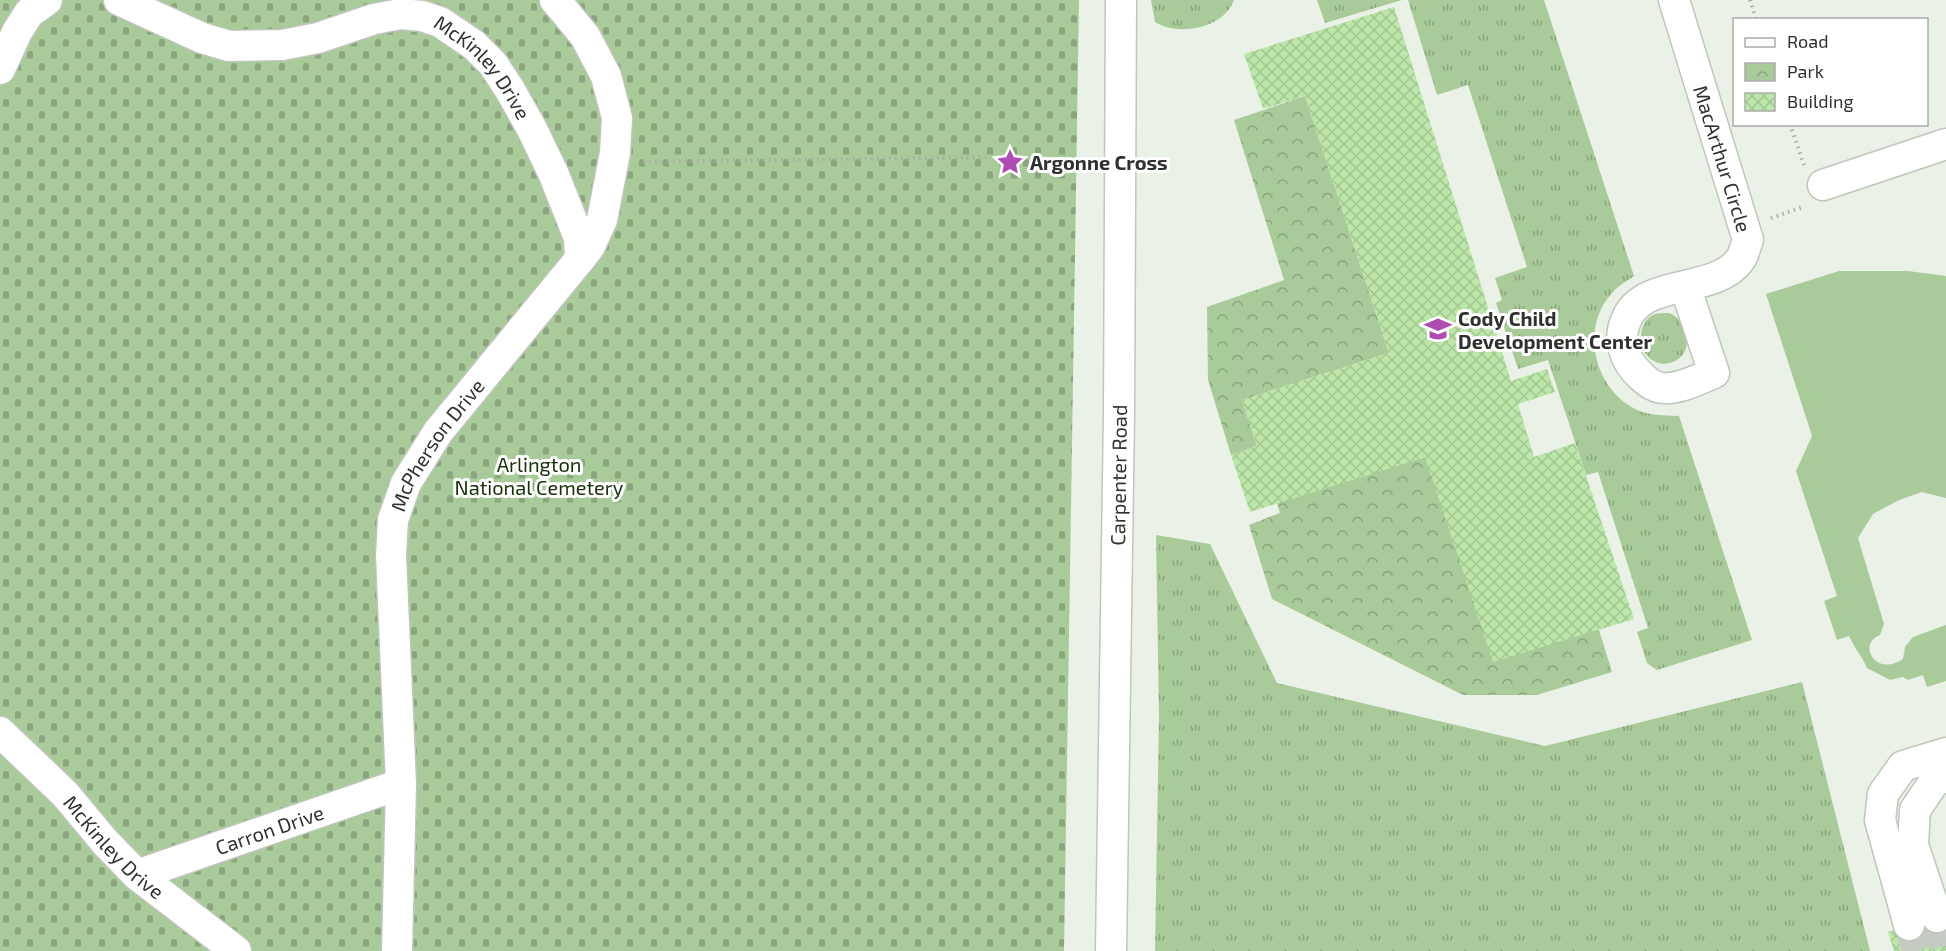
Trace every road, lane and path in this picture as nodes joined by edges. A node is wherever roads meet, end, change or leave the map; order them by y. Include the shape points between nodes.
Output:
1 (47, 0) edge
2 (119, 0) edge
3 (555, 0) edge
4 (1121, 0) edge
5 (1674, 0) edge
6 (1750, 0) edge
7 (1755, 18) edge
8 (0, 69) edge
9 (1946, 144) edge
10 (987, 157) dead end
11 (613, 162) junction
12 (1814, 196) joint
13 (1764, 220) dead end
14 (580, 259) junction
15 (1685, 285) junction
16 (0, 732) edge
17 (1946, 753) edge
18 (1946, 776) edge
19 (401, 784) junction
20 (136, 875) junction
21 (236, 951) edge
22 (397, 951) edge
23 (1111, 951) edge

1 - 8 street via 30,13 17,32
2 - 14 street, McKinley Drive via 202,39 229,46 282,45 401,14 440,22 474,45 510,90 554,175 579,238
3 - 11 street, McPherson Drive via 585,36 606,76 617,118
4 - 23 street, Carpenter Road
5 - 15 street, MacArthur Circle via 1748,240 1740,261 1724,274
6 - 7 path
9 - 12 street
10 - 11 path
11 - 14 street, McPherson Drive via 602,219
12 - 13 path
14 - 19 street, McPherson Drive via 438,432 406,483 393,520 391,555
15 - 15 street via 1634,306 1621,337 1624,356 1634,370 1661,388 1714,373
16 - 20 street, McKinley Drive via 65,794
17 - 18 street via 1903,766 1883,794 1880,820 1923,921 1913,844 1915,810 1934,782
19 - 20 street, Carron Drive
19 - 22 street, McPherson Drive
20 - 21 street, McKinley Drive

